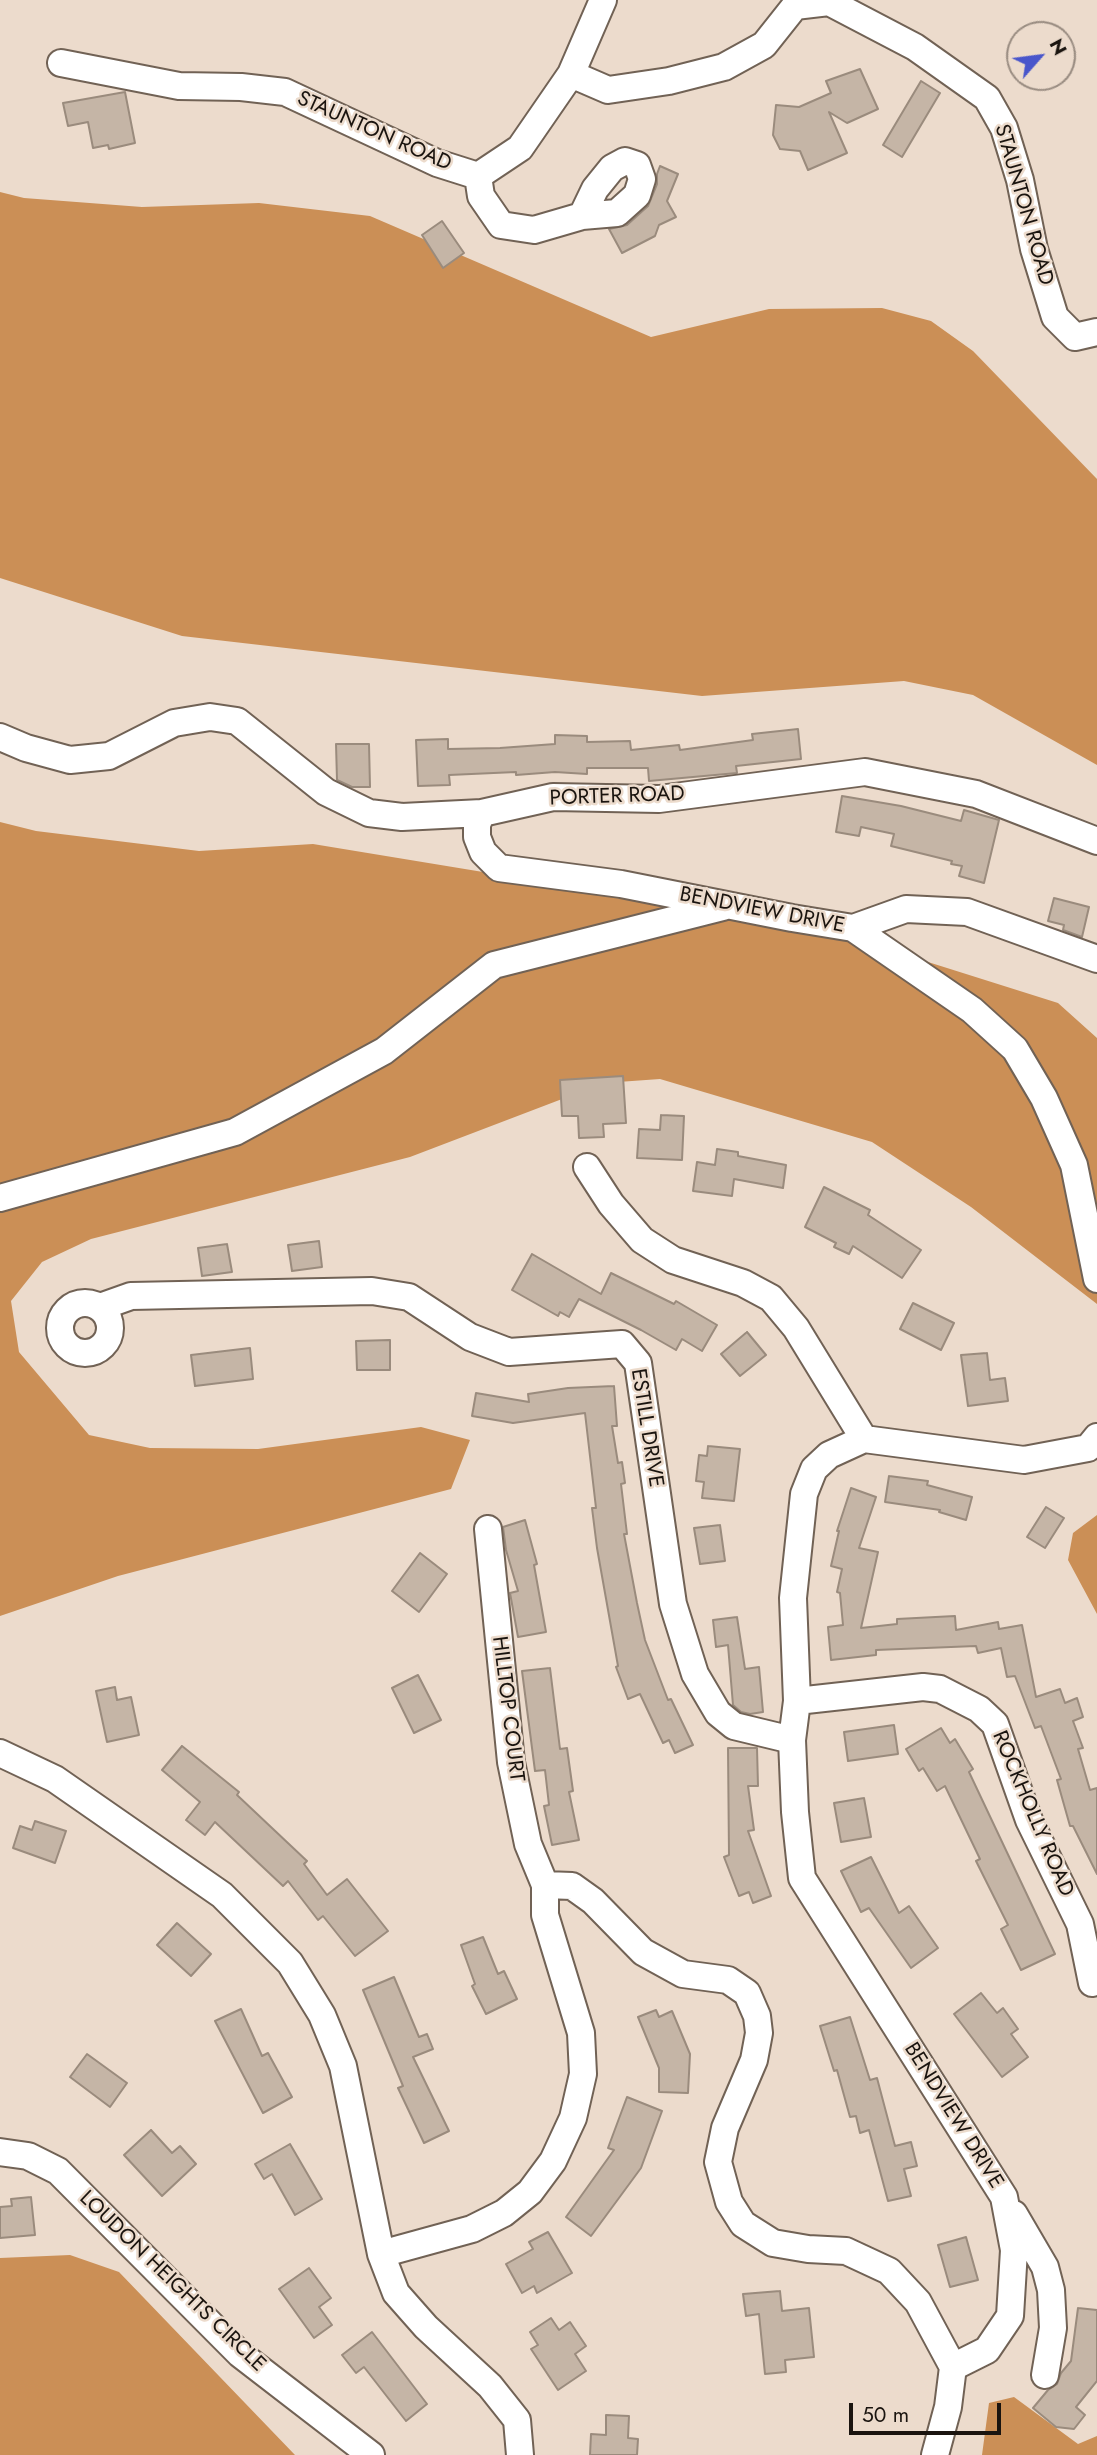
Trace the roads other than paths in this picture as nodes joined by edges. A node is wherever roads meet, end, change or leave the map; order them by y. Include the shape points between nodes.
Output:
1 (603, 0) edge
2 (61, 63) dead end
3 (571, 74) junction
4 (478, 176) junction
5 (582, 216) dead end
6 (1097, 332) edge
7 (0, 737) edge
8 (482, 813) junction
9 (1097, 841) edge
10 (729, 905) junction
11 (853, 928) junction
12 (1097, 959) edge
13 (587, 1167) dead end
14 (0, 1198) edge
15 (1097, 1279) edge
16 (100, 1307) dead end
17 (1097, 1437) edge
18 (864, 1439) junction
19 (488, 1528) dead end
20 (797, 1701) junction
21 (792, 1740) junction
22 (0, 1753) edge
23 (545, 1885) junction
24 (1092, 1983) dead end
25 (0, 2151) edge
26 (1004, 2197) junction
27 (381, 2254) junction
28 (953, 2367) junction
29 (1045, 2375) dead end
30 (370, 2455) edge
31 (520, 2455) edge
32 (935, 2455) edge

1 - 3 street, STAUNTON ROAD
2 - 4 street, STAUNTON ROAD via 179,86 285,92 437,163
3 - 4 street, STAUNTON ROAD via 520,148
3 - 6 street, STAUNTON ROAD via 608,90 724,67 764,45 795,6 829,2 915,47 987,98 1004,128 1055,317 1075,337
4 - 5 street, STAUNTON ROAD via 481,196 501,225 534,230
7 - 8 street, PORTER ROAD via 70,760 109,756 173,723 210,717 237,721 326,792 369,813 402,817
8 - 9 street, PORTER ROAD via 552,797 659,799 865,772 976,794
8 - 10 street, BENDVIEW DRIVE via 477,837 483,852 499,868 621,884
10 - 11 street, BENDVIEW DRIVE
10 - 14 street via 494,965 384,1051 235,1132
11 - 12 street via 906,909 967,912
11 - 15 street, BENDVIEW DRIVE via 972,1010 1015,1049 1044,1098 1074,1165
13 - 18 street via 642,1240 673,1260 743,1283 771,1298 796,1328
16 - 21 street, ESTILL DRIVE via 131,1296 372,1291 409,1297 470,1337 509,1352 622,1344 638,1363 673,1604 695,1674 718,1713 734,1726
17 - 18 street via 1088,1448 1024,1460
18 - 20 street, BENDVIEW DRIVE via 829,1455 814,1469 804,1494 793,1598
19 - 23 street, HILLTOP COURT via 511,1762 528,1844
20 - 21 street, BENDVIEW DRIVE
20 - 24 street, ROCKHOLLY ROAD via 923,1687 940,1689 979,1709 995,1724 1030,1820 1080,1924
21 - 26 street, BENDVIEW DRIVE via 802,1878
22 - 27 street via 55,1779 222,1895 290,1964 322,2015 343,2066
23 - 27 street via 545,1915 581,2034 583,2074 573,2118 530,2192 503,2213 472,2229
23 - 28 street via 572,1886 643,1952 683,1974 728,1980 747,1993 759,2034 754,2060 724,2128 720,2150 729,2202 743,2224 773,2243 846,2251 889,2271 918,2302
25 - 30 street, LOUDON HEIGHTS CIRCLE via 28,2156 58,2171 240,2354
26 - 28 street, BENDVIEW DRIVE via 1014,2250 1010,2316 988,2350
26 - 29 street via 1045,2267 1051,2290 1054,2328
27 - 31 street via 396,2293 490,2386 517,2420
28 - 32 street

